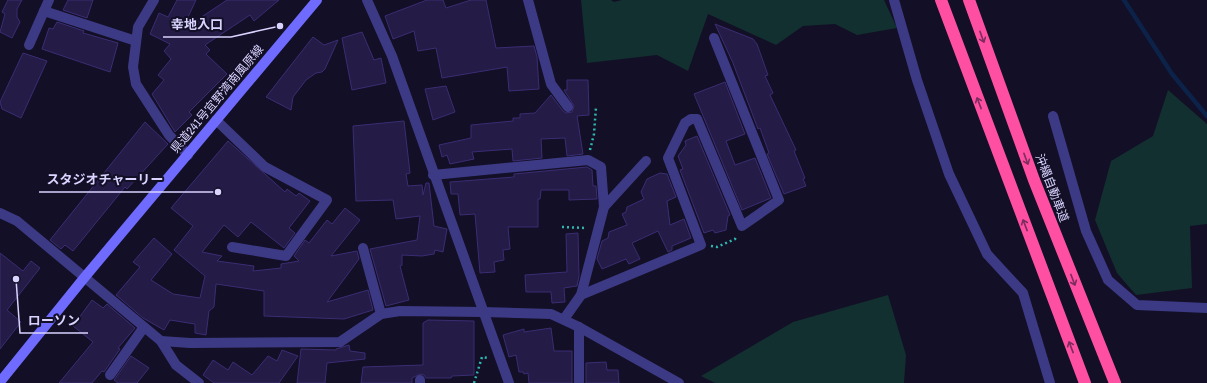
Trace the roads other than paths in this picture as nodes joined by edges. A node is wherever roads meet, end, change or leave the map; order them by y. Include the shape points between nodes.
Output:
1 (49, 0) edge
2 (154, 0) edge
3 (317, 0) edge
4 (367, 0) edge
5 (528, 0) edge
6 (894, 0) edge
7 (941, 0) edge
8 (969, 0) edge
9 (44, 11) junction
10 (714, 38) dead end
11 (136, 41) junction
12 (29, 44) dead end
13 (568, 107) dead end
14 (1053, 116) dead end
15 (216, 120) junction
16 (188, 155) junction
17 (646, 161) dead end
18 (433, 175) junction
19 (604, 208) junction
20 (0, 213) edge
21 (232, 247) dead end
22 (363, 248) dead end
23 (84, 278) junction
24 (581, 295) junction
25 (1207, 308) edge
26 (483, 312) junction
27 (382, 314) junction
28 (564, 319) junction
29 (144, 327) junction
30 (579, 327) junction
31 (161, 341) junction
32 (110, 375) dead end
33 (0, 382) edge
34 (198, 383) edge
35 (509, 383) edge
36 (579, 383) edge
37 (680, 383) edge
38 (1050, 383) edge
39 (1085, 383) edge
40 (1115, 383) edge

1 - 9 street
2 - 11 street via 138,28
3 - 15 main road, 県道241号宜野湾南風原線
4 - 18 street via 392,56
5 - 13 street via 551,84
6 - 38 street via 917,80 949,174 987,254 1023,293
39 -> 7 highway
8 -> 40 highway, 沖縄自動車道 via 1034,180
9 - 11 street
9 - 12 street
10 - 24 street via 779,200 742,226 697,119 691,119 685,124 668,158 701,245
11 - 16 street via 133,66 136,84 169,135
14 - 25 street via 1086,231 1108,280 1137,305
15 - 16 main road, 県道241号宜野湾南風原線
15 - 21 street via 265,167 327,200 286,256
16 - 23 main road, 県道241号宜野湾南風原線
17 - 19 street
18 - 19 street via 588,160 601,167
18 - 26 street
19 - 24 street
20 - 23 street via 17,222
22 - 27 street
23 - 29 street
23 - 33 main road, 県道241号宜野湾南風原線
24 - 28 street
26 - 27 street via 400,311
26 - 28 street via 551,314
26 - 35 street
27 - 31 street via 340,342
28 - 30 street
29 - 31 street
29 - 32 street
30 - 36 street
30 - 37 street
31 - 34 street via 176,365

